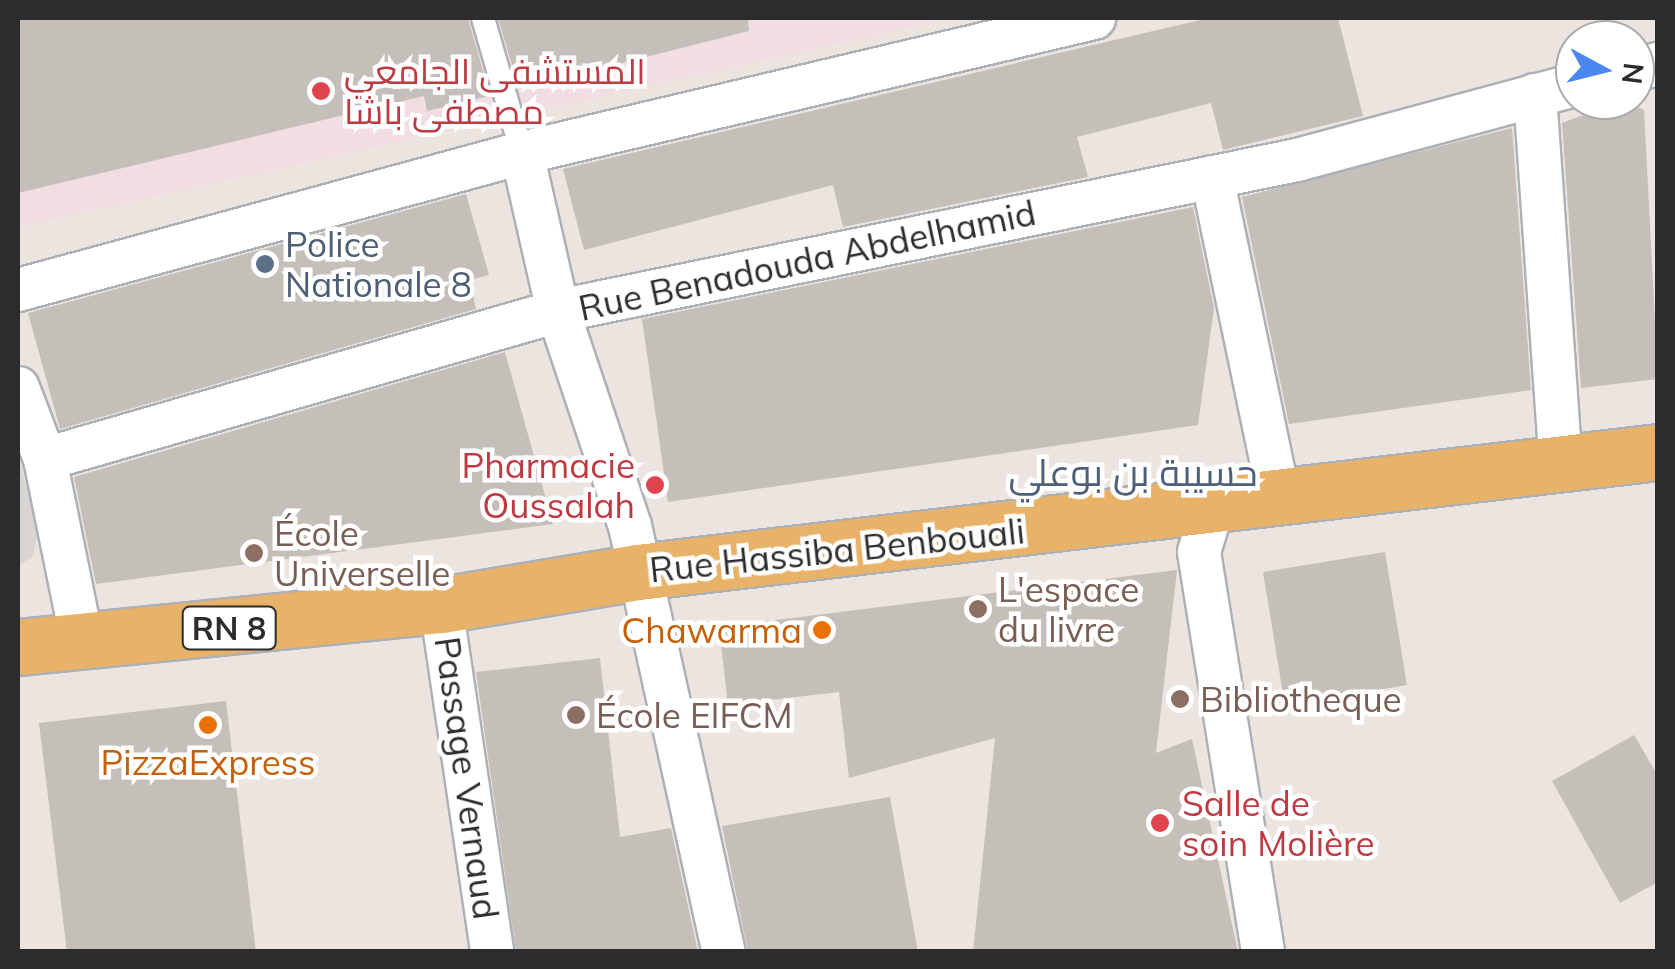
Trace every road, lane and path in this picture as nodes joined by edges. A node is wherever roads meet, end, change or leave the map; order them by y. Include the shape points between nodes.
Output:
1 (482, 18) edge
2 (1094, 18) edge
3 (1555, 90) edge
4 (1555, 120) edge
5 (522, 153) junction
6 (1212, 177) junction
7 (18, 290) edge
8 (558, 311) junction
9 (18, 388) edge
10 (1658, 452) edge
11 (45, 459) junction
12 (1561, 464) junction
13 (1280, 503) junction
14 (1212, 509) junction
15 (638, 572) junction
16 (441, 605) junction
17 (83, 644) junction
18 (18, 647) edge
19 (492, 952) edge
20 (724, 952) edge
21 (1263, 952) edge

1 - 5 lane
2 - 5 street
3 - 6 street, Rue Benadouda Abdelhamid
4 - 12 street
5 - 7 street
5 - 8 street
6 - 8 street, Rue Benadouda Abdelhamid
6 - 13 street
8 - 11 street, Rue Benadouda Abdelhamid
8 - 15 street
9 - 11 street
10 - 12 main road, Rue Hassiba Benbouali / RN 8
11 - 17 street
12 - 13 main road, Rue Hassiba Benbouali / RN 8
13 - 14 main road, Rue Hassiba Benbouali / RN 8
14 - 15 main road, Rue Hassiba Benbouali / RN 8
14 - 21 street via 1199,552
15 - 16 main road, Rue Hassiba Benbouali / RN 8
15 - 20 street
16 - 17 main road, Rue Hassiba Benbouali / RN 8
16 - 19 street, Passage Vernaud
17 - 18 main road, Rue Hassiba Benbouali / RN 8

